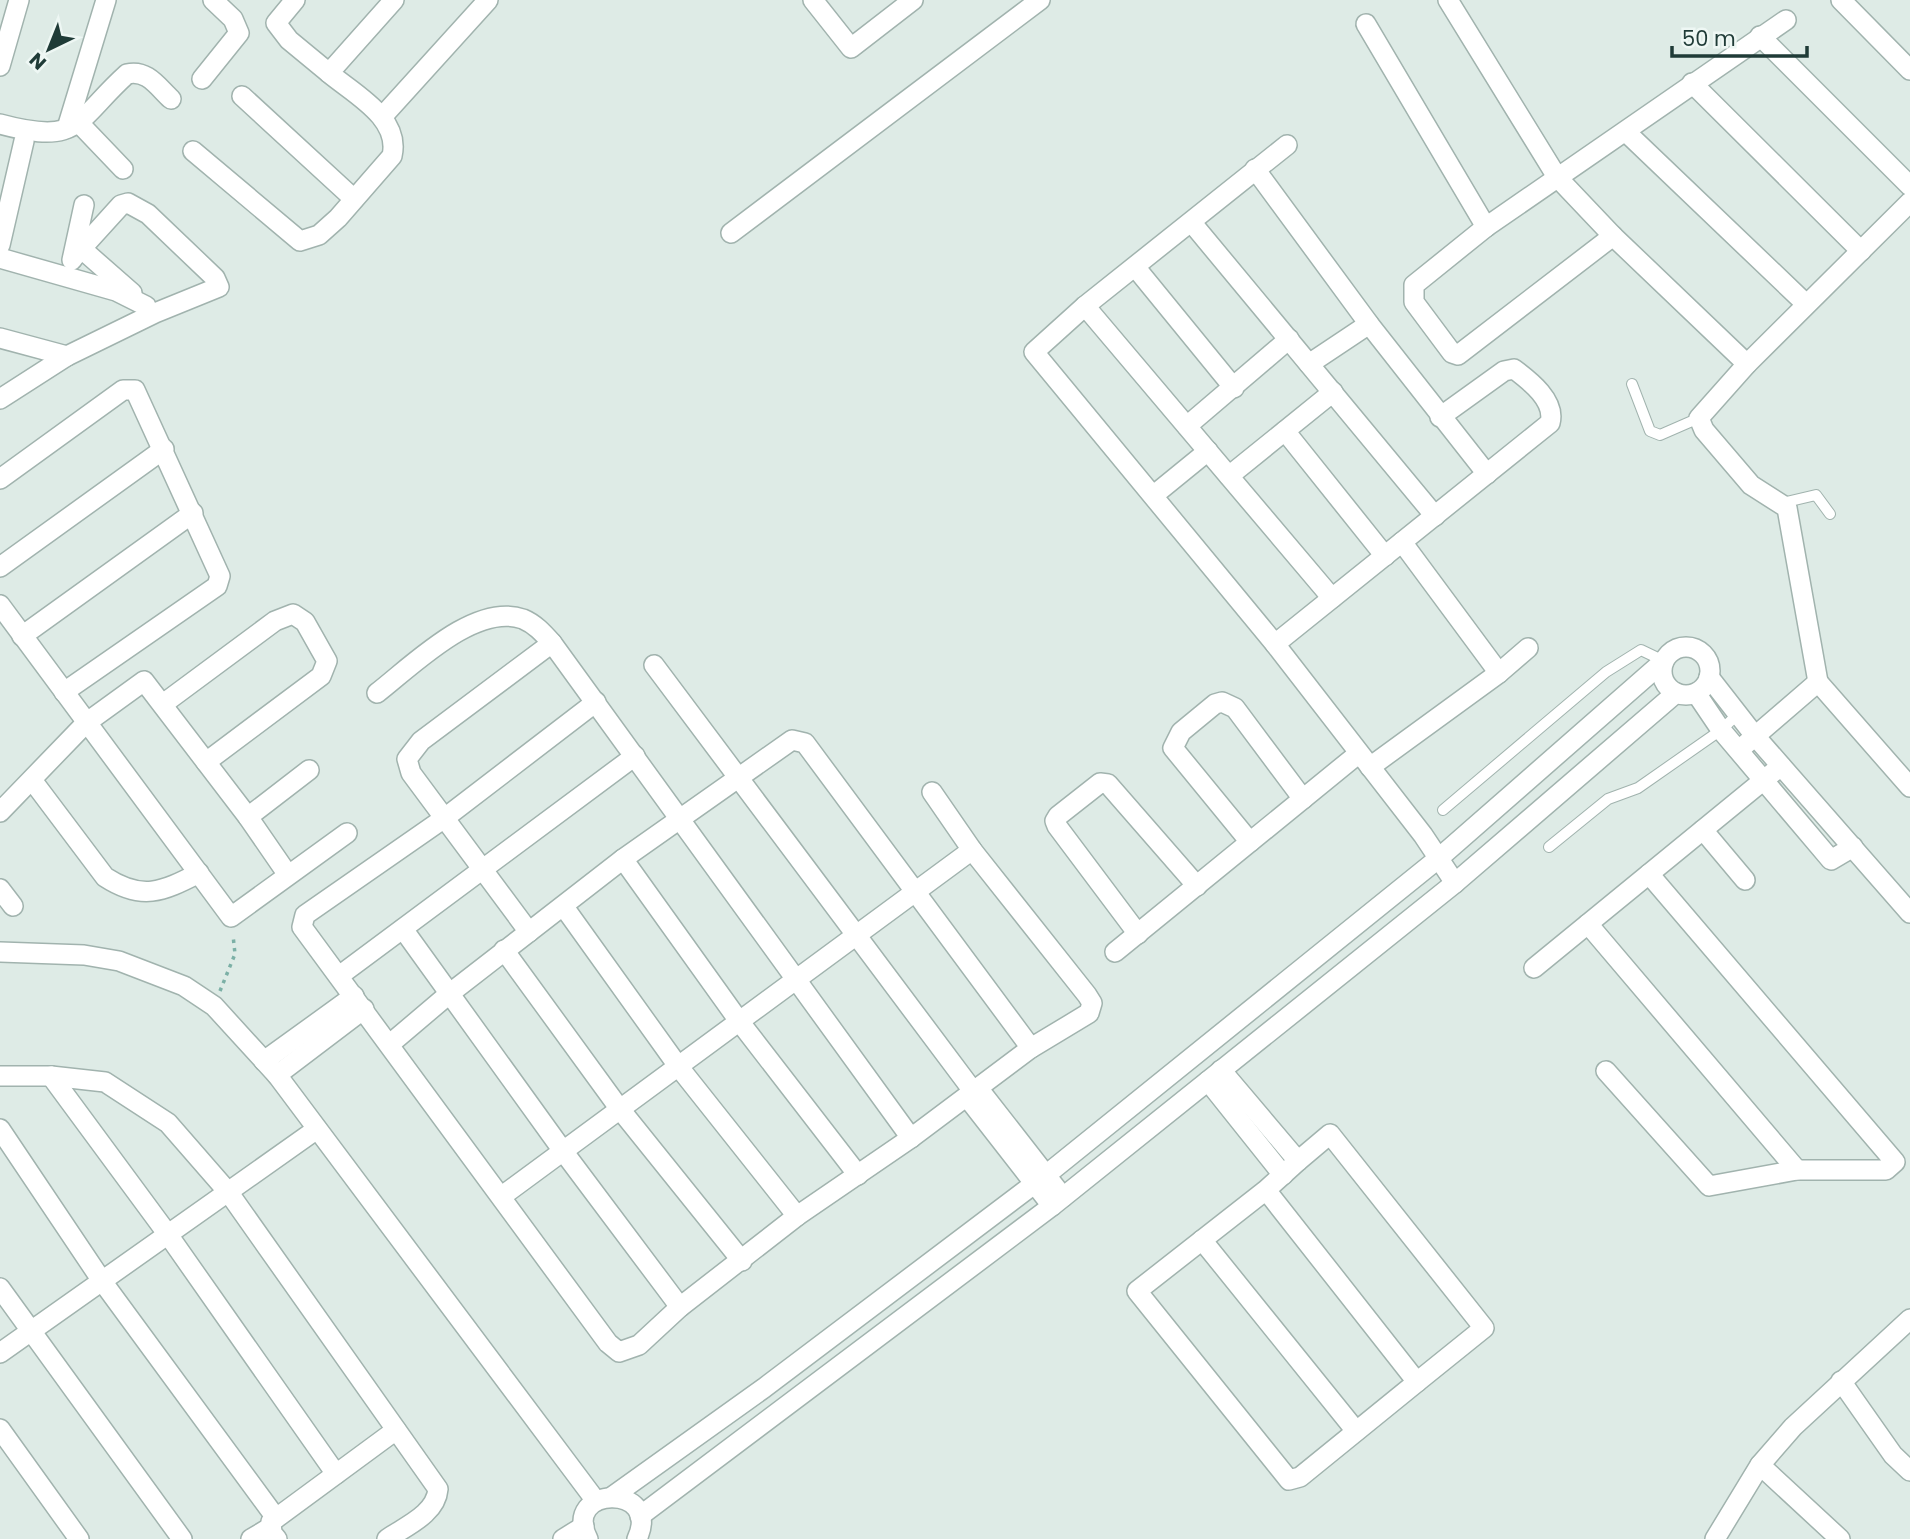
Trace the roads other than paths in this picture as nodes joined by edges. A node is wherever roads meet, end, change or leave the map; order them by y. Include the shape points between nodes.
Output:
1 (19, 0) edge
2 (106, 0) edge
3 (213, 0) edge
4 (295, 0) edge
5 (394, 0) edge
6 (488, 0) edge
7 (813, 0) edge
8 (913, 0) edge
9 (1040, 0) edge
10 (1448, 0) edge
11 (1841, 0) edge
12 (1786, 20) dead end
13 (1366, 24) dead end
14 (1760, 36) junction
15 (0, 66) edge
16 (1910, 70) edge
17 (329, 73) junction
18 (202, 79) dead end
19 (1692, 83) junction
20 (242, 96) dead end
21 (171, 99) dead end
22 (382, 117) junction
23 (0, 124) edge
24 (73, 125) junction
25 (1626, 132) junction
26 (24, 141) dead end
27 (1287, 145) dead end
28 (193, 151) dead end
29 (123, 169) dead end
30 (1255, 169) junction
31 (1557, 177) junction
32 (1910, 186) edge
33 (354, 199) junction
34 (1910, 202) edge
35 (84, 205) dead end
36 (1192, 223) junction
37 (1486, 227) junction
38 (731, 233) dead end
39 (1613, 236) junction
40 (0, 245) edge
41 (1861, 251) junction
42 (78, 254) junction
43 (0, 258) edge
44 (1136, 268) junction
45 (67, 278) junction
46 (1806, 304) junction
47 (1085, 306) junction
48 (150, 309) junction
49 (1369, 324) junction
50 (0, 338) edge
51 (1289, 339) junction
52 (67, 356) junction
53 (1309, 363) junction
54 (1747, 364) junction
55 (1632, 384) dead end
56 (1234, 387) junction
57 (1333, 392) junction
58 (0, 399) edge
59 (1440, 417) junction
60 (1699, 418) junction
61 (1187, 426) junction
62 (1285, 431) junction
63 (164, 449) junction
64 (1208, 451) junction
65 (1487, 474) junction
66 (1229, 476) junction
67 (0, 479) edge
68 (1154, 495) junction
69 (1782, 503) junction
70 (192, 513) junction
71 (1830, 514) dead end
72 (1435, 516) junction
73 (1402, 542) junction
74 (1385, 556) junction
75 (0, 567) edge
76 (1332, 598) junction
77 (0, 605) edge
78 (22, 636) junction
79 (552, 643) junction
80 (1275, 644) junction
81 (1528, 648) dead end
82 (1664, 661) junction
83 (654, 665) dead end
84 (1499, 673) junction
85 (1709, 677) junction
86 (1818, 682) junction
87 (64, 692) junction
88 (377, 693) dead end
89 (1676, 693) junction
90 (1696, 693) junction
91 (596, 702) junction
92 (163, 704) junction
93 (1738, 714) junction
94 (86, 723) junction
95 (1721, 730) junction
96 (1755, 736) junction
97 (1739, 750) junction
98 (635, 756) junction
99 (1554, 758) junction
100 (1364, 761) junction
101 (206, 762) junction
102 (1782, 766) junction
103 (309, 771) dead end
104 (741, 779) junction
105 (32, 780) junction
106 (1765, 780) junction
107 (1574, 781) junction
108 (1910, 787) edge
109 (932, 792) dead end
110 (1303, 799) junction
111 (1443, 810) dead end
112 (0, 812) edge
113 (248, 817) junction
114 (446, 817) junction
115 (679, 821) junction
116 (1703, 830) junction
117 (347, 833) dead end
118 (1250, 842) junction
119 (1549, 847) dead end
120 (1853, 847) junction
121 (972, 850) junction
122 (1439, 858) junction
123 (623, 859) junction
124 (483, 870) junction
125 (200, 873) junction
126 (1649, 874) junction
127 (288, 875) junction
128 (1745, 880) dead end
129 (1455, 883) junction
130 (1196, 886) junction
131 (0, 889) edge
132 (916, 891) junction
133 (13, 906) dead end
134 (564, 907) junction
135 (1909, 910) edge
136 (1588, 924) junction
137 (404, 929) junction
138 (529, 932) junction
139 (1138, 934) junction
140 (858, 936) junction
141 (505, 950) junction
142 (0, 952) edge
143 (1115, 952) dead end
144 (1534, 968) dead end
145 (339, 976) junction
146 (797, 982) junction
147 (449, 994) junction
148 (359, 1002) junction
149 (739, 1021) junction
150 (390, 1044) junction
151 (1031, 1048) junction
152 (678, 1066) junction
153 (271, 1068) junction
154 (1606, 1071) dead end
155 (0, 1076) edge
156 (51, 1076) junction
157 (1215, 1076) junction
158 (973, 1092) junction
159 (620, 1108) junction
160 (0, 1129) edge
161 (317, 1129) junction
162 (911, 1138) junction
163 (563, 1151) junction
164 (1298, 1161) junction
165 (1797, 1170) junction
166 (858, 1175) junction
167 (1283, 1175) junction
168 (1040, 1180) junction
169 (1266, 1190) junction
170 (229, 1193) junction
171 (502, 1196) junction
172 (1058, 1201) junction
173 (797, 1216) junction
174 (169, 1236) junction
175 (1202, 1240) junction
176 (742, 1261) junction
177 (102, 1281) junction
178 (0, 1288) edge
179 (680, 1307) junction
180 (1910, 1319) edge
181 (30, 1331) junction
182 (0, 1353) edge
183 (1841, 1381) junction
184 (1417, 1382) junction
185 (0, 1429) edge
186 (396, 1430) junction
187 (1356, 1431) junction
188 (1760, 1465) junction
189 (1910, 1471) edge
190 (336, 1474) junction
191 (604, 1498) junction
192 (640, 1516) junction
193 (274, 1528) edge
194 (586, 1532) edge
195 (79, 1539) edge
196 (182, 1539) edge
197 (251, 1539) edge
198 (387, 1539) edge
199 (564, 1539) edge
200 (637, 1539) edge
201 (1715, 1539) edge
202 (1840, 1539) edge

1 - 15 street
2 - 24 street
3 - 18 street via 233,19 239,33
4 - 17 street via 276,23
5 - 17 street
6 - 22 street
7 - 8 street via 851,48
9 - 38 street
10 - 31 street
11 - 16 street
12 - 14 street
13 - 37 street
14 - 19 street
14 - 32 street
17 - 22 street
19 - 25 street
19 - 41 street
20 - 33 street
21 - 24 street via 136,71 127,74
22 - 33 street via 392,133 391,156
23 - 24 street via 38,134
24 - 29 street
25 - 31 street
25 - 46 street
26 - 40 street
27 - 30 street
28 - 33 street via 300,241 319,235
30 - 36 street
30 - 49 street
31 - 37 street
31 - 39 street
34 - 41 street
35 - 42 street
36 - 44 street
36 - 51 street
37 - 39 street via 1414,285 1414,302 1452,354 1466,351
39 - 54 street
41 - 46 street
42 - 45 street
42 - 48 street
42 - 48 street via 124,203 148,214 215,278 219,288
43 - 45 street
44 - 47 street
44 - 56 street
45 - 48 street via 116,291
46 - 54 street
47 - 61 street
47 - 68 street via 1034,352
48 - 52 street
49 - 53 street
49 - 59 street
50 - 52 street
51 - 53 street
51 - 56 street
52 - 58 street
53 - 57 street
54 - 60 street
55 - 60 lane via 1650,431 1660,435
56 - 61 street
57 - 62 street
57 - 72 street
59 - 65 street
59 - 65 street via 1504,371 1514,369 1550,404 1550,423
60 - 69 street via 1751,485
61 - 64 street
62 - 66 street
62 - 74 street
63 - 67 street via 140,395 123,390
63 - 70 street
63 - 75 street
64 - 66 street
64 - 68 street
65 - 72 street
66 - 76 street
68 - 80 street
69 - 71 lane via 1816,495
69 - 86 street via 1787,508
70 - 78 street
70 - 87 street via 217,569 217,586
72 - 73 street
73 - 74 street
73 - 84 street
74 - 76 street
76 - 80 street
77 - 78 street
78 - 87 street
79 - 88 street via 521,618 488,618 465,627
79 - 91 street
79 - 114 street via 409,753 411,773
80 - 100 street
81 - 84 street
82 - 85 street via 1678,648 1698,651 1710,667
82 - 89 street via 1666,685
82 - 99 street
82 - 111 lane via 1641,650 1606,672
83 - 104 street
84 - 100 street
85 - 90 street
85 - 93 street
86 - 96 street
86 - 108 street
87 - 94 street
89 - 90 street
89 - 107 street
90 - 95 street
91 - 98 street
91 - 114 street
92 - 94 street via 144,681
92 - 101 street
92 - 101 street via 275,621 293,614 305,622 327,661 321,676
93 - 95 lane
93 - 96 street
94 - 105 street
94 - 125 street
95 - 97 street
95 - 119 lane via 1638,788 1608,799
96 - 97 street
96 - 102 street
97 - 106 street
98 - 115 street
98 - 124 street
99 - 107 street
99 - 122 street
100 - 110 street
100 - 122 street
101 - 113 street
102 - 106 street
102 - 120 street
103 - 113 street
104 - 115 street
104 - 132 street via 792,740 805,743
104 - 140 street
105 - 112 street
105 - 125 street via 105,877 120,887 146,893
106 - 116 street
106 - 120 street via 1831,860
107 - 129 street
109 - 121 street
110 - 118 street
110 - 118 street via 1235,708 1215,704 1181,732 1173,748
113 - 127 street
114 - 124 street
114 - 145 street via 305,915 302,927
115 - 123 street
115 - 146 street
116 - 126 street
116 - 128 street
117 - 127 street
118 - 130 street
120 - 135 street
121 - 132 street
121 - 151 street via 1092,1003 1089,1013
122 - 129 street
122 - 168 street
123 - 134 street
123 - 149 street
124 - 137 street
124 - 138 street
125 - 127 street via 231,917
126 - 136 street
126 - 165 street via 1895,1162 1886,1170
129 - 157 street
130 - 139 street
130 - 139 street via 1108,784 1100,783 1058,816 1057,826
131 - 133 street
132 - 140 street
132 - 151 street
134 - 138 street
134 - 152 street
136 - 144 street
136 - 165 street
137 - 145 street
137 - 147 street
138 - 141 street
139 - 143 street
140 - 146 street
140 - 158 street
141 - 147 street
141 - 159 street
142 - 153 street via 119,961 184,986 214,1006
145 - 148 street
146 - 149 street
146 - 162 street
147 - 150 street
147 - 163 street
148 - 150 street
148 - 153 street
149 - 152 street
149 - 166 street
150 - 171 street
151 - 158 street
152 - 159 street
152 - 173 street
153 - 161 street
154 - 165 street via 1710,1186
155 - 156 street
156 - 170 street via 105,1082 168,1123
156 - 174 street
157 - 164 street
157 - 167 street
157 - 172 street
158 - 162 street
158 - 168 street
159 - 163 street
159 - 176 street
160 - 177 street
161 - 170 street
161 - 191 street
162 - 166 street
163 - 171 street
163 - 179 street
164 - 167 street
164 - 184 street via 1330,1134 1484,1328
166 - 173 street
167 - 169 street
168 - 172 street
168 - 191 street via 764,1388
169 - 175 street
169 - 184 street
170 - 174 street
170 - 186 street
171 - 179 street via 619,1352 639,1345
172 - 192 street
173 - 176 street
174 - 177 street
174 - 190 street
175 - 187 street
175 - 187 street via 1137,1291 1289,1480 1300,1477
176 - 179 street
177 - 181 street
177 - 193 street
178 - 181 street
180 - 183 street
181 - 182 street
181 - 196 street
183 - 188 street
183 - 189 street
184 - 187 street
185 - 195 street
186 - 190 street
186 - 198 street via 438,1489 437,1502
188 - 201 street
188 - 202 street
190 - 193 street
191 - 192 street via 630,1502
191 - 194 street via 585,1516
192 - 200 street
193 - 197 street
194 - 199 street

